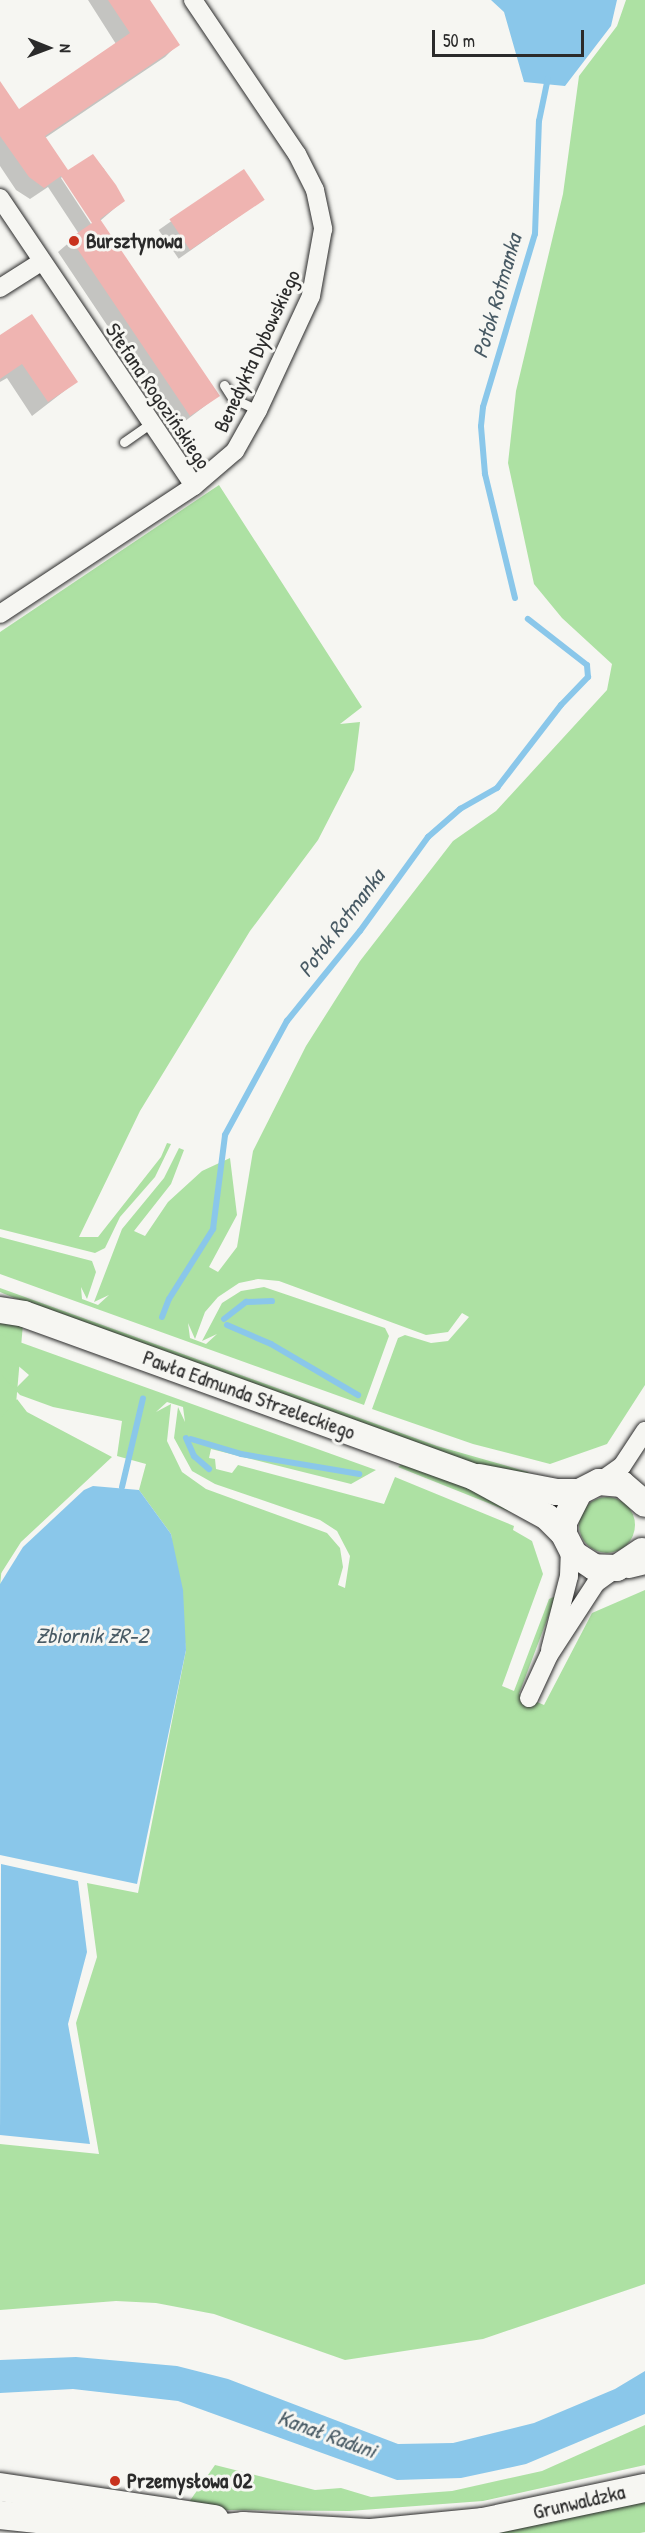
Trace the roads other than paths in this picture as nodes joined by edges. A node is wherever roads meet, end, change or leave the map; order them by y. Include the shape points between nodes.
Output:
1 (193, 0) edge
2 (3, 208) edge
3 (41, 262) junction
4 (0, 288) edge
5 (224, 385) dead end
6 (258, 410) junction
7 (150, 424) junction
8 (124, 442) dead end
9 (194, 486) junction
10 (0, 614) edge
11 (0, 1301) edge
12 (12, 1312) edge
13 (645, 1431) edge
14 (474, 1477) junction
15 (589, 1487) junction
16 (645, 1504) edge
17 (567, 1541) junction
18 (634, 1560) edge
19 (549, 1654) junction
20 (529, 1698) dead end
21 (0, 2487) edge
22 (645, 2488) edge
23 (0, 2515) edge
24 (243, 2526) junction
25 (369, 2533) edge

1 - 6 street, Benedykta Dybowskiego via 297,153 320,209 322,247 315,284
2 - 3 street, Stefana Rogozińskiego
3 - 4 street
3 - 7 street, Stefana Rogozińskiego
5 - 6 lane via 232,398
6 - 9 street, Benedykta Dybowskiego via 235,451
7 - 8 lane
7 - 9 street, Stefana Rogozińskiego
9 - 10 street, Stefana Rogozińskiego
11 - 12 main road, Pawła Edmunda Strzeleckiego
12 - 14 main road, Pawła Edmunda Strzeleckiego
13 - 15 street via 622,1466
14 - 15 main road, Pawła Edmunda Strzeleckiego via 556,1491
14 - 17 main road, Pawła Edmunda Strzeleckiego via 541,1514
15 - 16 main road, Pawła Edmunda Strzeleckiego via 622,1484
15 - 17 main road via 566,1510
17 - 18 main road, Pawła Edmunda Strzeleckiego via 594,1567
17 - 19 street via 569,1576
18 - 19 street via 599,1579
19 - 20 street
21 - 24 main road, Grunwaldzka via 190,2513
22 - 25 main road, Grunwaldzka via 483,2522
23 - 24 main road, Grunwaldzka via 140,2530 188,2532
24 - 25 main road, Grunwaldzka

